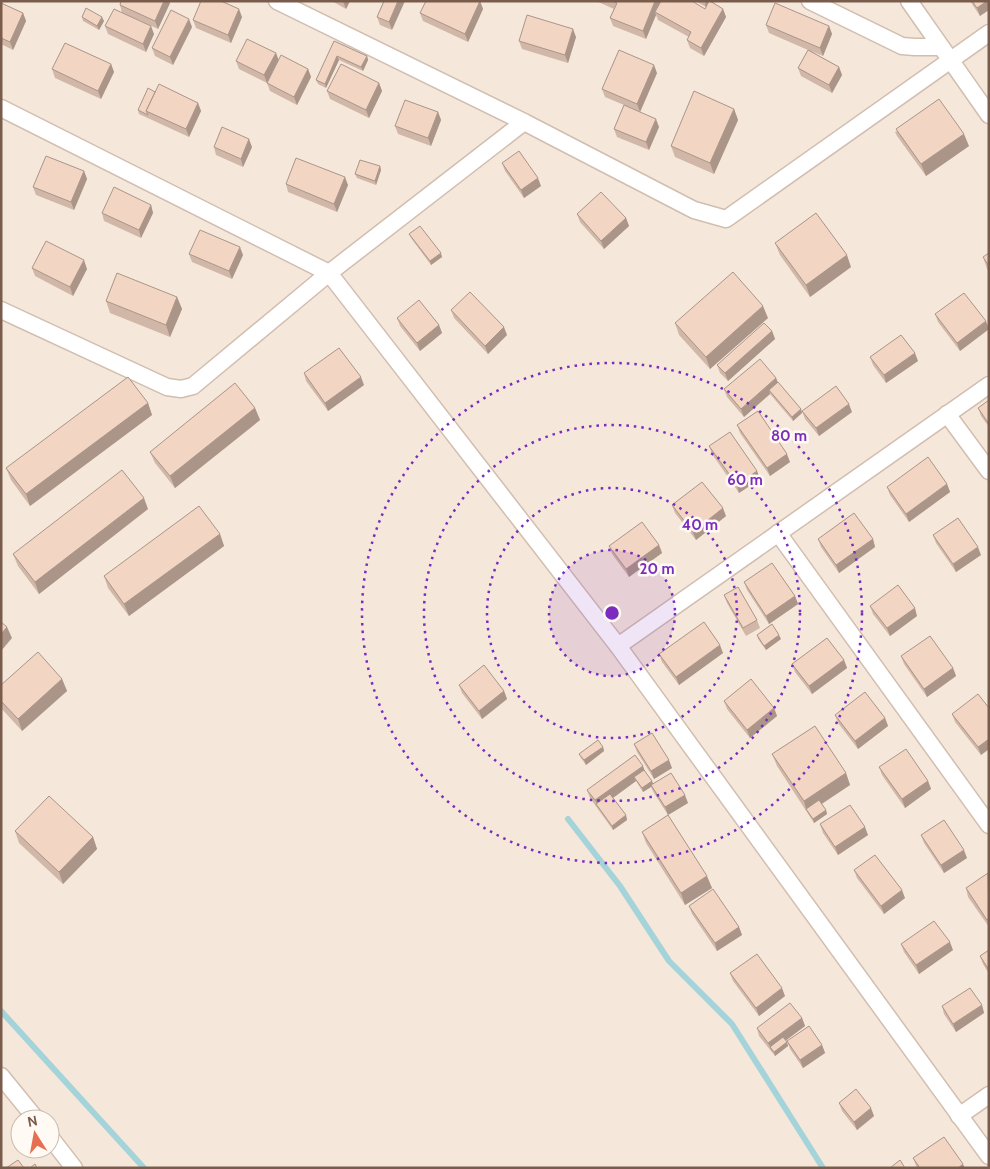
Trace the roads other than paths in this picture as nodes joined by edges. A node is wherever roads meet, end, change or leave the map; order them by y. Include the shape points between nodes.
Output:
1 (278, 1) edge
2 (810, 1) edge
3 (909, 1) edge
4 (989, 32) edge
5 (945, 53) junction
6 (1, 108) edge
7 (989, 115) edge
8 (524, 122) junction
9 (329, 273) junction
10 (1, 310) edge
11 (989, 385) edge
12 (947, 414) junction
13 (989, 471) edge
14 (778, 533) junction
15 (618, 646) junction
16 (989, 825) edge
17 (1, 1076) edge
18 (989, 1095) edge
19 (28, 1109) edge
20 (959, 1116) junction
21 (60, 1150) edge
22 (989, 1156) edge
23 (74, 1168) edge

1 - 8 street
2 - 5 street via 902,46
3 - 5 street
4 - 5 street
5 - 7 street
5 - 8 street via 726,219 694,210
6 - 9 street
8 - 9 street
9 - 10 street via 193,386 181,389 167,387
9 - 15 street
11 - 12 street
12 - 13 street
12 - 14 street
14 - 15 street
14 - 16 street
15 - 20 street
17 - 19 street
18 - 20 street
20 - 22 street
21 - 23 street

